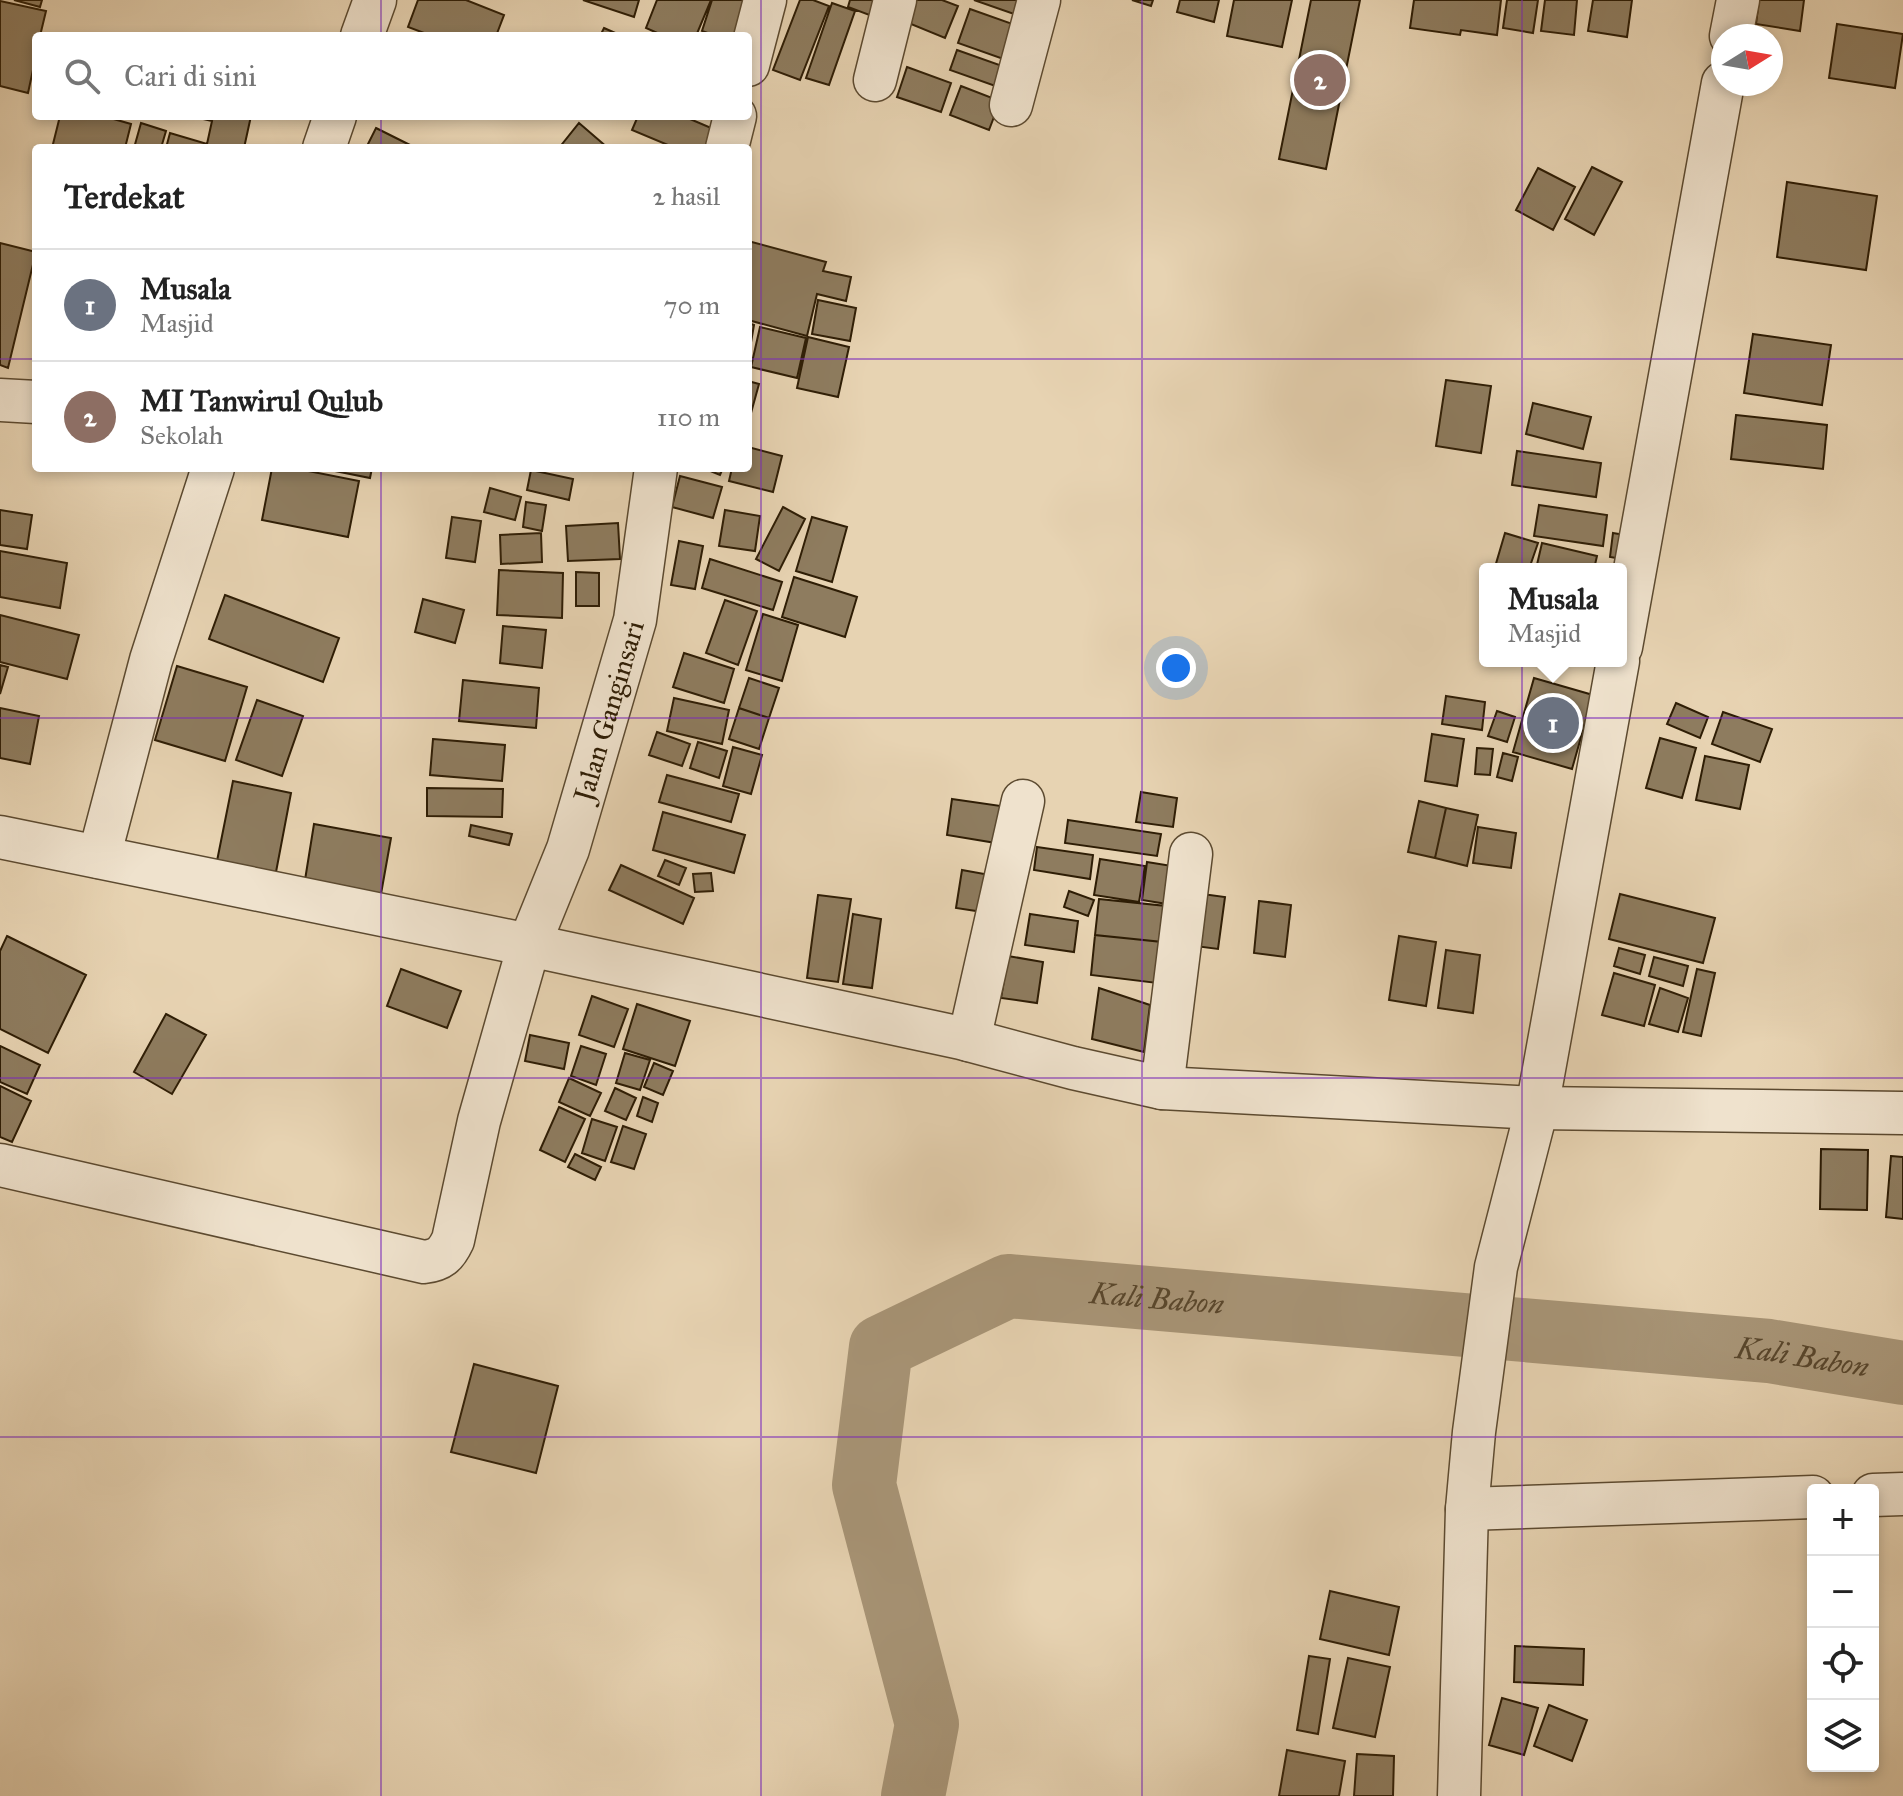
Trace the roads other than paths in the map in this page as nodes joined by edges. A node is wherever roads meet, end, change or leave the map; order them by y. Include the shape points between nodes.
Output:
1 (375, 0) edge
2 (765, 0) edge
3 (895, 0) edge
4 (1039, 0) edge
5 (1738, 0) edge
6 (1733, 24) edge
7 (363, 32) edge
8 (752, 50) edge
9 (875, 80) dead end
10 (1721, 96) edge
11 (1011, 105) dead end
12 (334, 120) edge
13 (734, 120) edge
14 (325, 144) edge
15 (728, 144) edge
16 (0, 400) edge
17 (32, 402) edge
18 (212, 472) edge
19 (655, 472) edge
20 (1627, 614) edge
21 (1617, 667) edge
22 (1023, 801) dead end
23 (0, 837) edge
24 (1191, 854) dead end
25 (99, 857) junction
26 (529, 945) junction
27 (969, 1040) junction
28 (1162, 1088) junction
29 (1537, 1108) junction
30 (1903, 1113) edge
31 (0, 1165) edge
32 (1903, 1494) edge
33 (1879, 1495) edge
34 (1807, 1497) edge
35 (1467, 1509) junction
36 (1459, 1796) edge

1 - 7 street
2 - 8 street
3 - 9 street
4 - 11 street
5 - 6 street
10 - 20 street
12 - 14 street
13 - 15 street
16 - 17 street
18 - 25 street via 151,660
19 - 26 street, Jalan Ganginsari via 635,620 568,849
21 - 29 street
22 - 27 street
23 - 25 street
24 - 28 street
25 - 26 street
26 - 27 street
26 - 31 street, Jalan Ganginsari via 479,1121 453,1240 447,1254 437,1260 424,1262
27 - 28 street
28 - 29 street
29 - 30 street
29 - 35 street via 1496,1267
32 - 33 street
34 - 35 street
35 - 36 street

